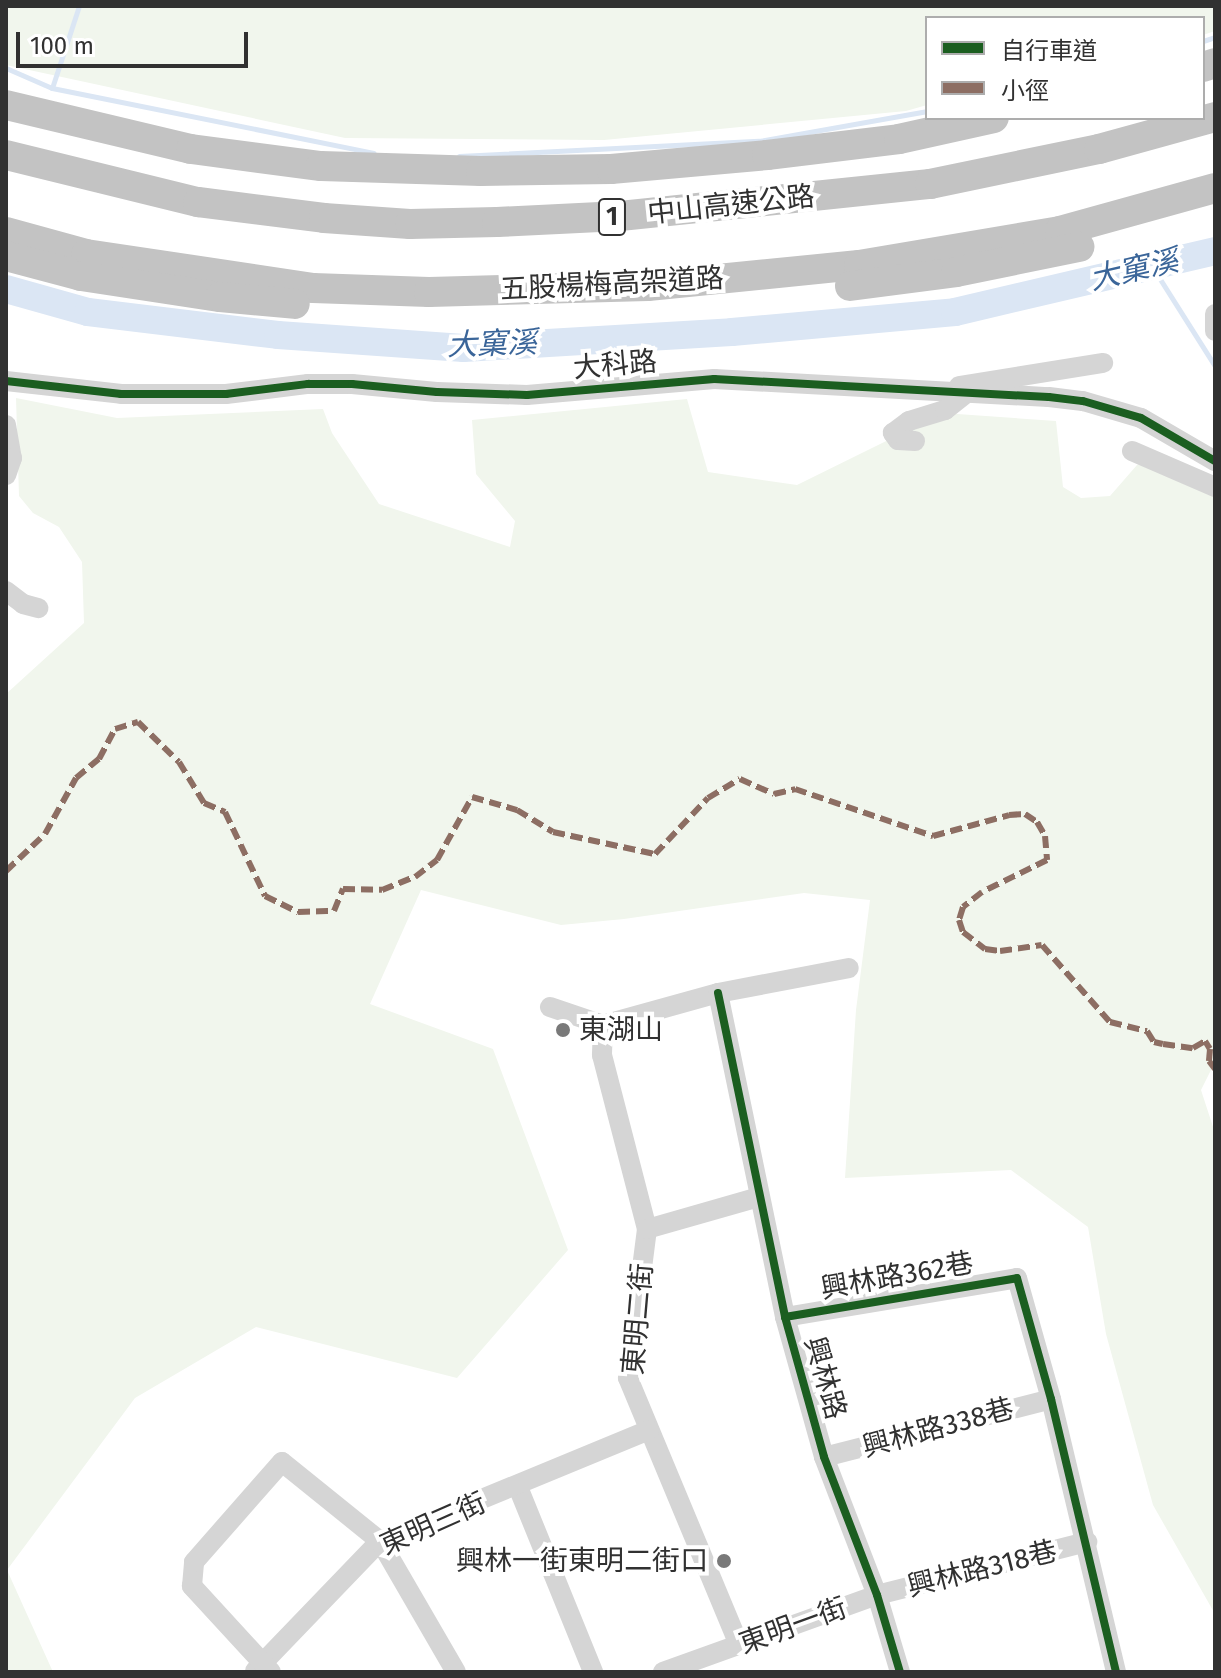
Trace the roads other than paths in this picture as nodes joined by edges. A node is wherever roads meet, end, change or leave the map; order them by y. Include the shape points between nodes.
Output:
1 (6, 105) edge
2 (985, 120) edge
3 (1204, 120) edge
4 (6, 155) edge
5 (1215, 188) edge
6 (1215, 209) edge
7 (6, 232) edge
8 (6, 256) edge
9 (1215, 314) edge
10 (1215, 331) edge
11 (1103, 363) dead end
12 (6, 381) edge
13 (923, 392) junction
14 (964, 395) junction
15 (6, 425) edge
16 (915, 441) dead end
17 (1132, 451) dead end
18 (1215, 461) edge
19 (6, 475) edge
20 (1215, 487) edge
21 (6, 591) edge
22 (38, 608) dead end
23 (849, 968) dead end
24 (718, 993) junction
25 (550, 1007) dead end
26 (603, 1025) junction
27 (759, 1197) junction
28 (647, 1229) junction
29 (785, 1317) junction
30 (1051, 1399) junction
31 (649, 1430) junction
32 (824, 1457) junction
33 (518, 1487) junction
34 (380, 1541) junction
35 (1087, 1542) junction
36 (877, 1595) junction
37 (739, 1645) junction
38 (263, 1669) edge
39 (456, 1672) edge
40 (593, 1672) edge
41 (663, 1672) edge
42 (900, 1672) edge
43 (1116, 1672) edge

1 - 2 highway, 中山高速公路 / 1 via 191,149 321,166 481,171 611,169 767,155 899,139
3 - 4 highway, 中山高速公路 / 1 via 1099,149 930,184 620,216 497,222 410,224 198,202
5 - 7 highway, 五股楊梅高架道路 via 1060,231 859,265 648,286 429,292 313,288 86,254
6 - 8 highway, 五股楊梅高架道路 via 1065,251 956,272 657,304 362,309 204,295 81,276
9 - 10 street
11 - 13 street
12 - 13 street, 大科路 via 121,394 186,395 352,384 527,395 714,379
13 - 14 street, 大科路
14 - 16 street via 945,410 909,421 893,433 898,440
14 - 18 street, 大科路 via 1049,397 1112,408 1141,418
15 - 19 street via 12,458
17 - 20 street
21 - 22 street
23 - 24 street
24 - 26 street
24 - 27 street, 興林路
25 - 26 street
26 - 28 street, 東明二街 via 602,1055
27 - 28 street
27 - 29 street, 興林路
28 - 31 street, 東明二街 via 628,1378
29 - 30 street, 興林路362巷 via 1017,1278
29 - 32 street, 興林路
30 - 32 street, 興林路338巷
30 - 35 street
31 - 33 street, 東明三街
31 - 37 street, 東明二街
32 - 36 street, 興林路
33 - 34 street, 東明三街
33 - 40 street
34 - 38 street, 東明三街
34 - 38 street via 282,1462 194,1562 192,1586
34 - 39 street
35 - 36 street, 興林路318巷
35 - 43 street
36 - 37 street, 東明一街
36 - 42 street, 興林路
37 - 41 street, 東明一街

